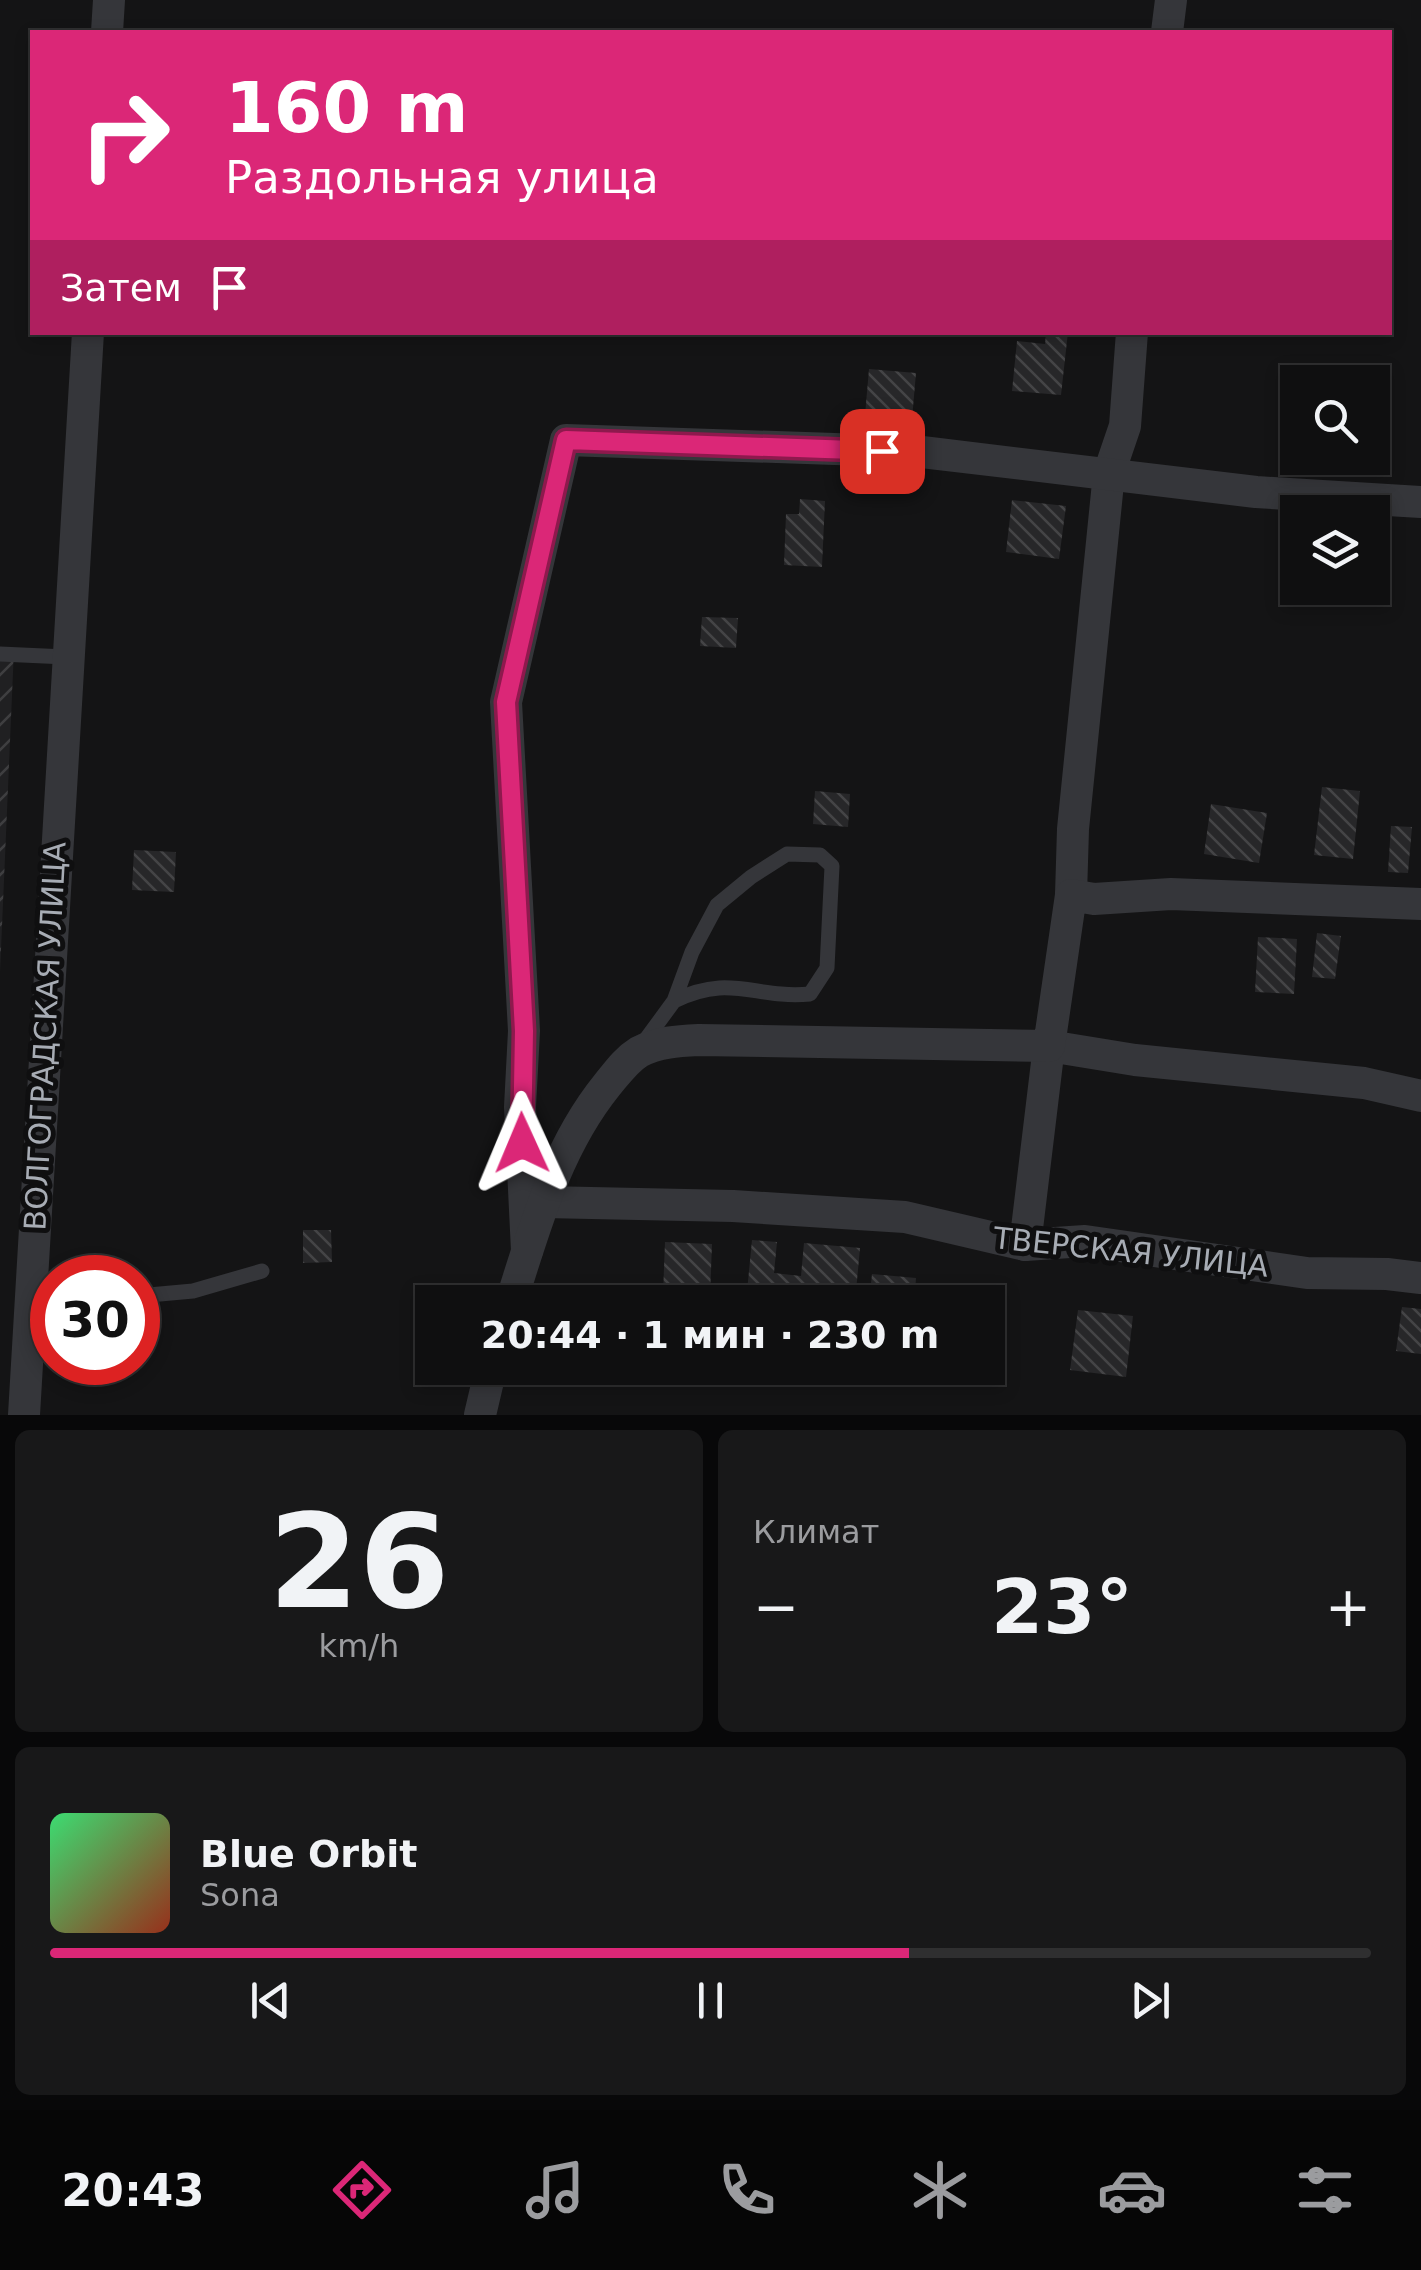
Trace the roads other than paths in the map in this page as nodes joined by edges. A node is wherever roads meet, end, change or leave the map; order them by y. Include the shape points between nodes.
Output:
1 (109, 0) edge
2 (1171, 0) edge
3 (107, 30) edge
4 (1167, 30) edge
5 (88, 335) edge
6 (1132, 335) edge
7 (1109, 473) junction
8 (1421, 502) edge
9 (0, 654) edge
10 (66, 657) junction
11 (1071, 895) junction
12 (1421, 904) edge
13 (674, 1001) junction
14 (1049, 1046) junction
15 (636, 1054) junction
16 (1421, 1096) edge
17 (544, 1202) junction
18 (1026, 1245) junction
19 (528, 1252) junction
20 (44, 1255) edge
21 (262, 1272) dead end
22 (1421, 1278) edge
23 (517, 1285) edge
24 (160, 1294) edge
25 (30, 1376) edge
26 (487, 1385) edge
27 (24, 1415) edge
28 (480, 1415) edge

1 - 3 street
2 - 4 street
5 - 10 street, ВОЛГОГРАДСКАЯ УЛИЦА
6 - 7 street via 1125,426
7 - 8 street via 1256,492
7 - 11 street
7 - 19 street via 922,452 566,440 506,702
9 - 10 lane
10 - 20 street, ВОЛГОГРАДСКАЯ УЛИЦА
11 - 12 street
11 - 14 street
13 - 13 lane via 716,986 810,994 827,968 832,866 820,855 788,854 732,892 717,905
13 - 15 lane
14 - 15 street via 699,1040
14 - 16 street via 1364,1083
14 - 18 street
15 - 17 street via 577,1127
17 - 18 street, ТВЕРСКАЯ УЛИЦА via 905,1217
17 - 19 street
18 - 22 street, ТВЕРСКАЯ УЛИЦА via 1085,1241 1307,1273
19 - 23 street
21 - 24 lane
25 - 27 street, ВОЛГОГРАДСКАЯ УЛИЦА
26 - 28 street

